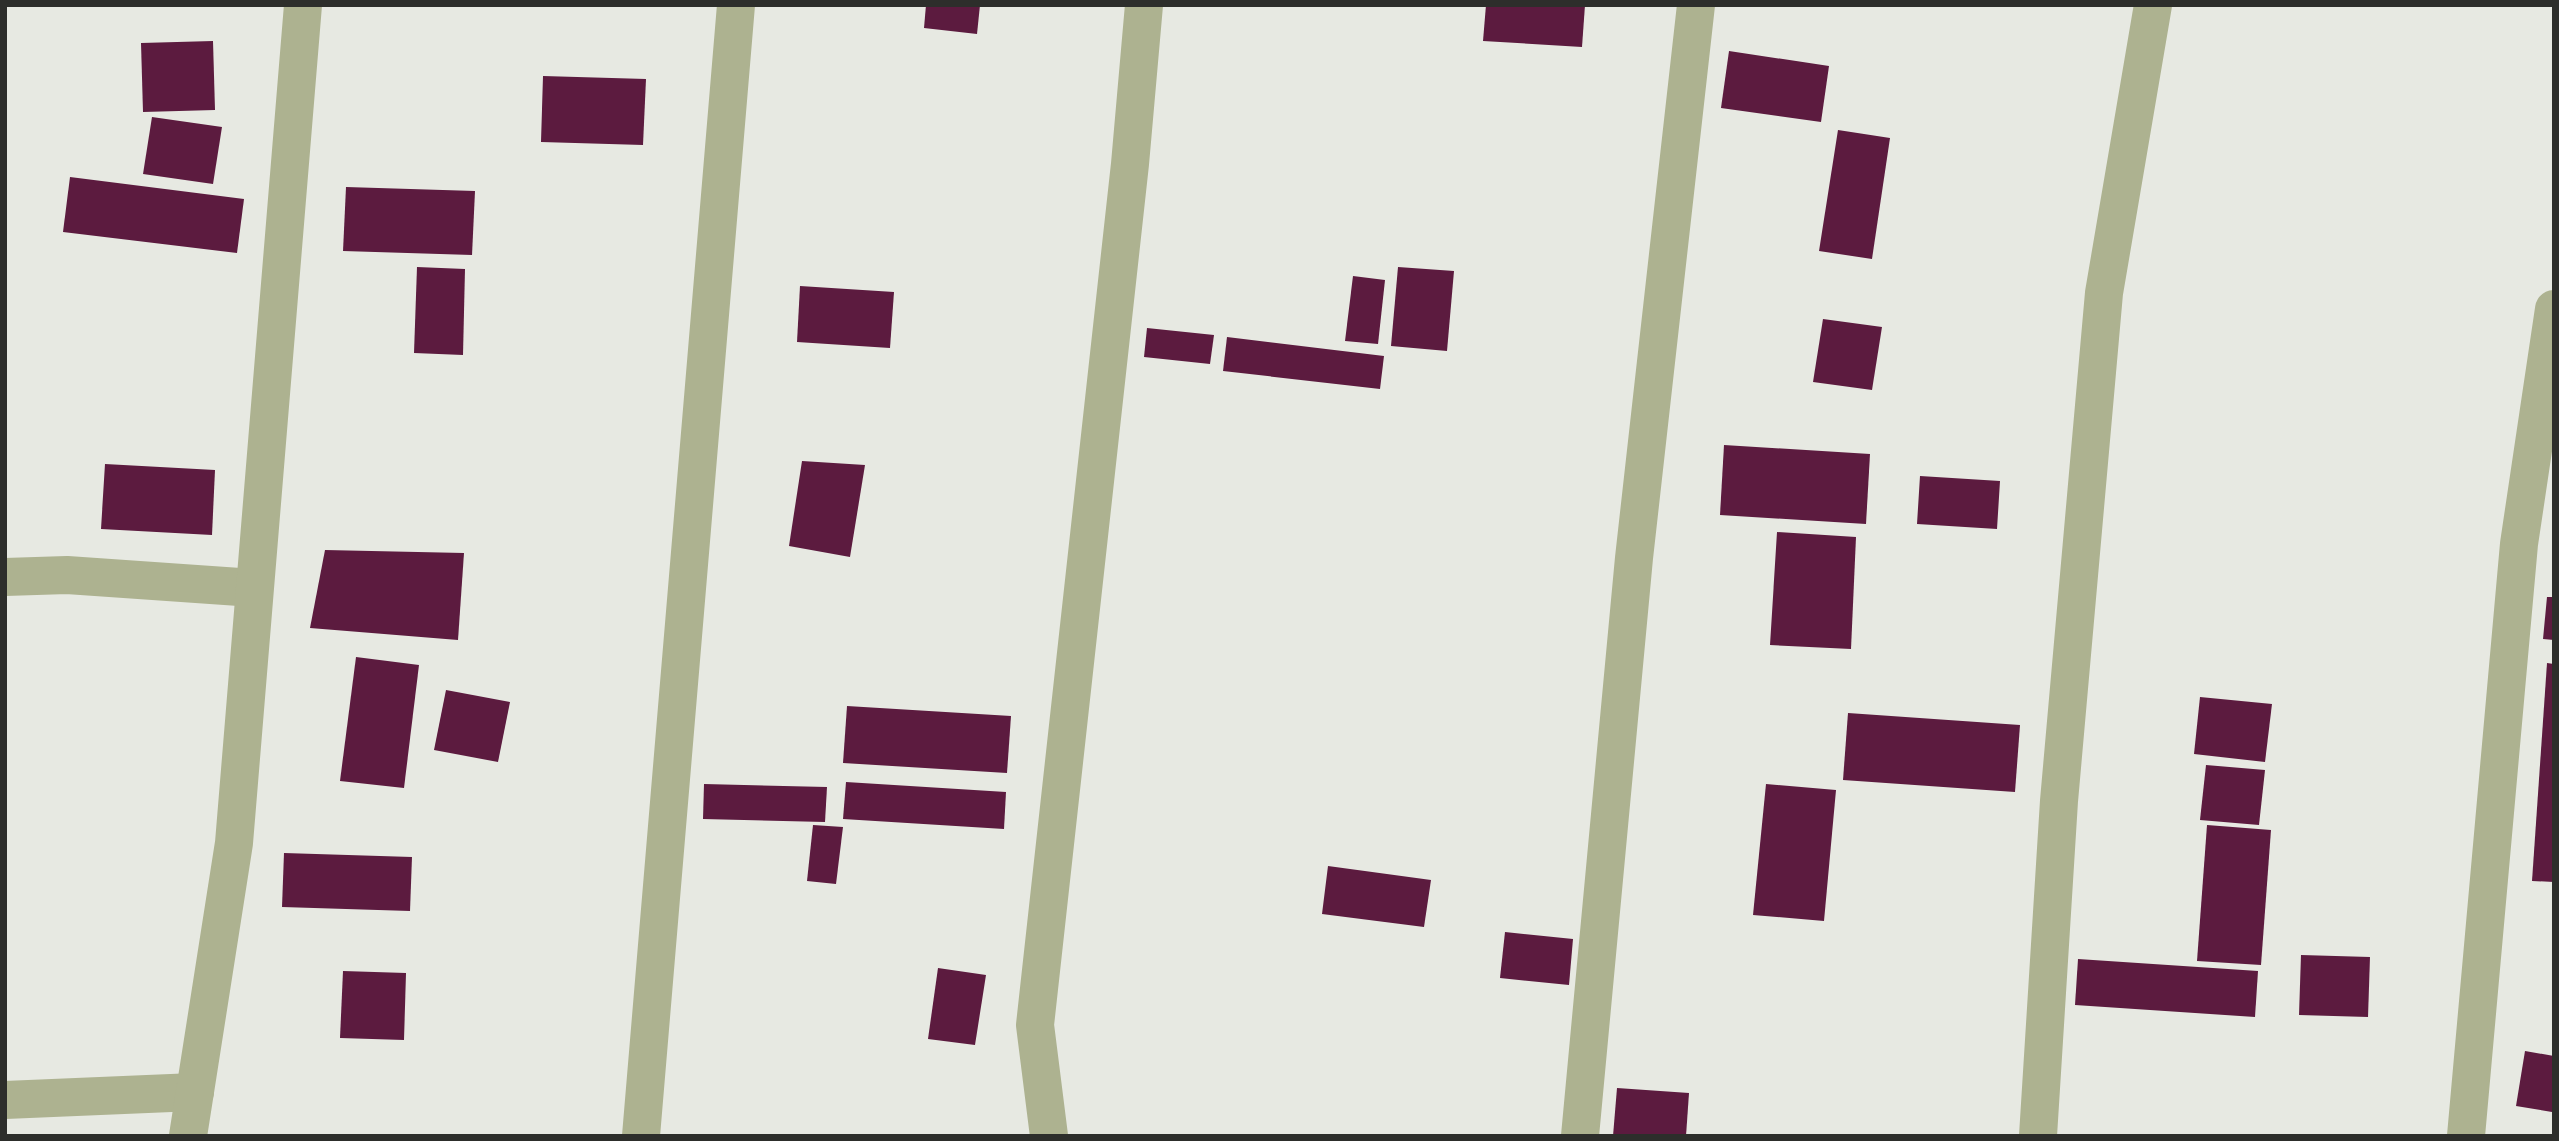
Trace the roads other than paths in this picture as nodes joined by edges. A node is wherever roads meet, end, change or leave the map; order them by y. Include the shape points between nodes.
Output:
1 (303, 5) edge
2 (736, 5) edge
3 (1144, 5) edge
4 (1696, 5) edge
5 (2153, 5) edge
6 (2554, 309) edge
7 (5, 577) edge
8 (254, 588) junction
9 (195, 1092) junction
10 (5, 1100) edge
11 (188, 1136) edge
12 (641, 1136) edge
13 (1049, 1136) edge
14 (1580, 1136) edge
15 (2038, 1136) edge
16 (2466, 1136) edge

1 - 8 street
2 - 12 street
3 - 13 street via 1035,1026
4 - 14 street via 1634,558
5 - 15 street via 2104,293 2059,801
6 - 16 street via 2519,544
7 - 8 street via 67,575
8 - 9 street via 234,843
9 - 10 street
9 - 11 street

